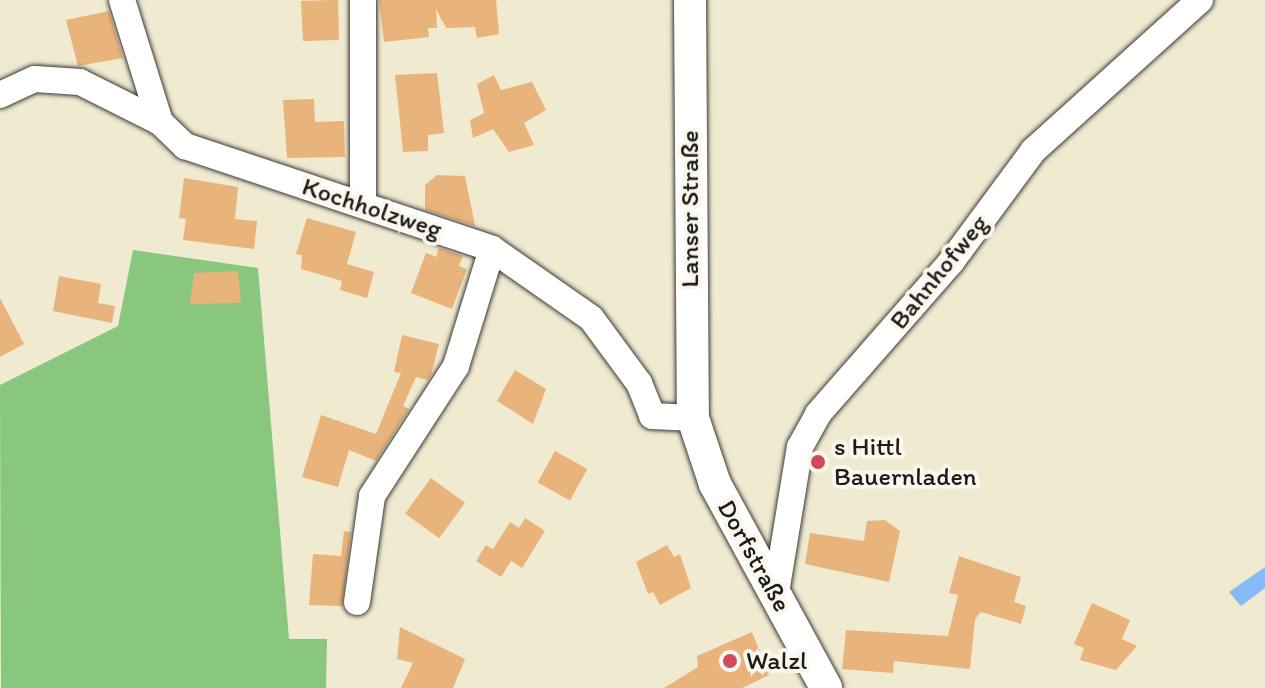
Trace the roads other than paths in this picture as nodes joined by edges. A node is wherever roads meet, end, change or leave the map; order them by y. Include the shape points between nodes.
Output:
1 (122, 0) edge
2 (363, 0) edge
3 (690, 0) edge
4 (1200, 0) edge
5 (0, 95) edge
6 (160, 122) junction
7 (363, 202) junction
8 (492, 249) junction
9 (693, 418) junction
10 (775, 599) junction
11 (357, 602) dead end
12 (826, 688) edge

1 - 6 street
2 - 7 street
3 - 9 main road, Lanser Straße
4 - 10 street, Bahnhofweg via 1033,151 951,262 809,426 800,447
5 - 6 street, Kochholzweg via 35,79 65,79
6 - 7 street, Kochholzweg via 185,146
7 - 8 street, Kochholzweg
8 - 9 street, Kochholzweg via 591,318 639,383 652,416
8 - 11 street via 456,366 372,496
9 - 10 main road, Dorfstraße via 715,484
10 - 12 main road, Dorfstraße via 814,658

